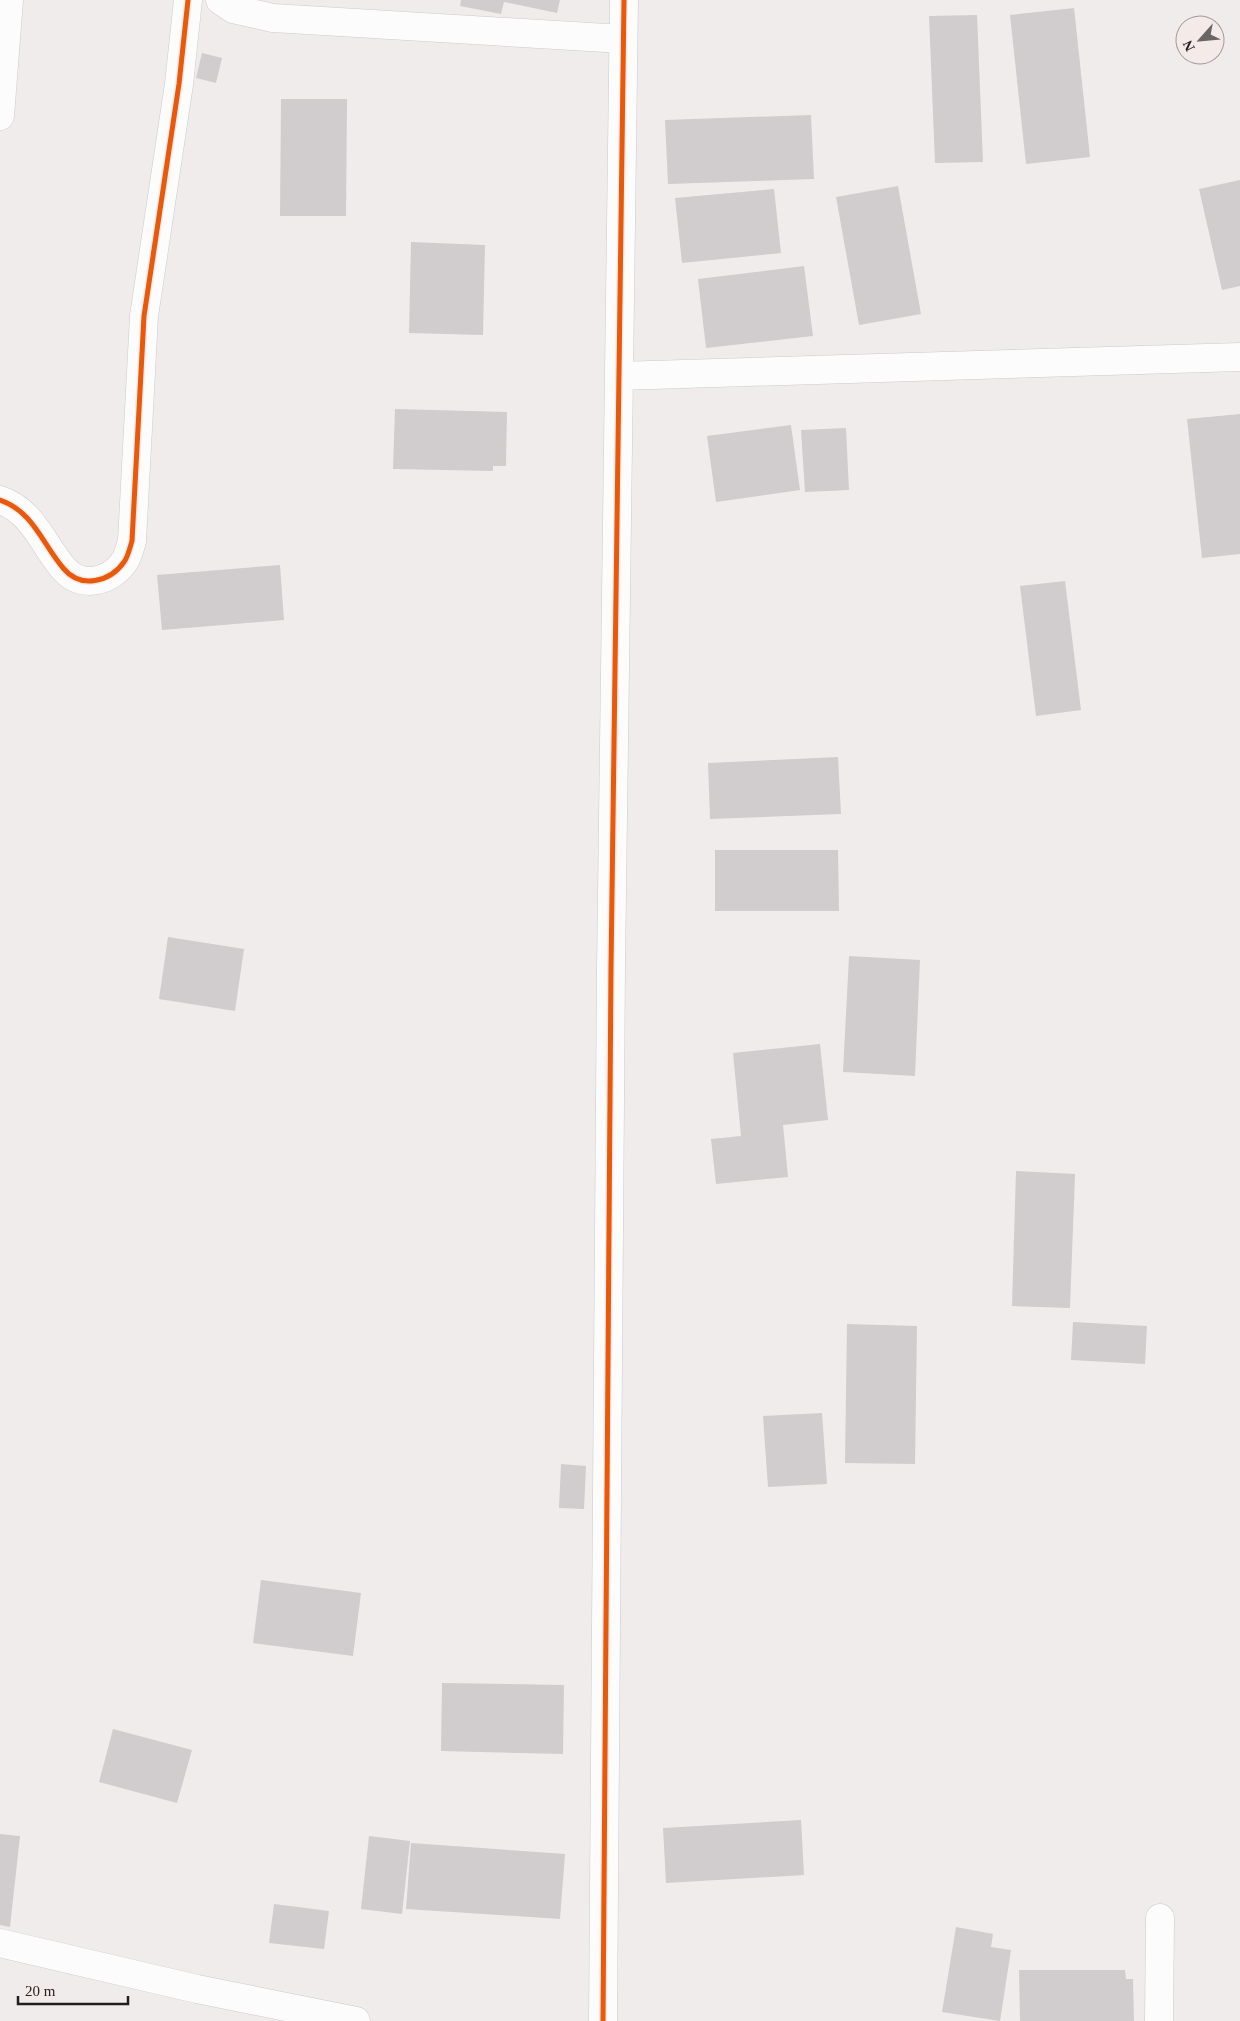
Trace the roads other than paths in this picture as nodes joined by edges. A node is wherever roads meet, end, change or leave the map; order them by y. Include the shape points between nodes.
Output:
1 (9, 0) edge
2 (188, 0) edge
3 (220, 0) edge
4 (624, 0) edge
5 (623, 39) junction
6 (0, 116) edge
7 (1240, 357) edge
8 (619, 376) junction
9 (0, 500) edge
10 (1160, 1918) dead end
11 (0, 1943) edge
12 (356, 2021) edge
13 (603, 2021) edge
14 (1159, 2021) edge

1 - 6 street
2 - 9 street via 179,84 144,316 132,541 124,562 104,579 88,582 65,571 39,531 24,515
3 - 5 street via 232,9 273,18
4 - 5 street
5 - 8 street
7 - 8 street
8 - 13 street
10 - 14 street
11 - 12 street via 198,1989

